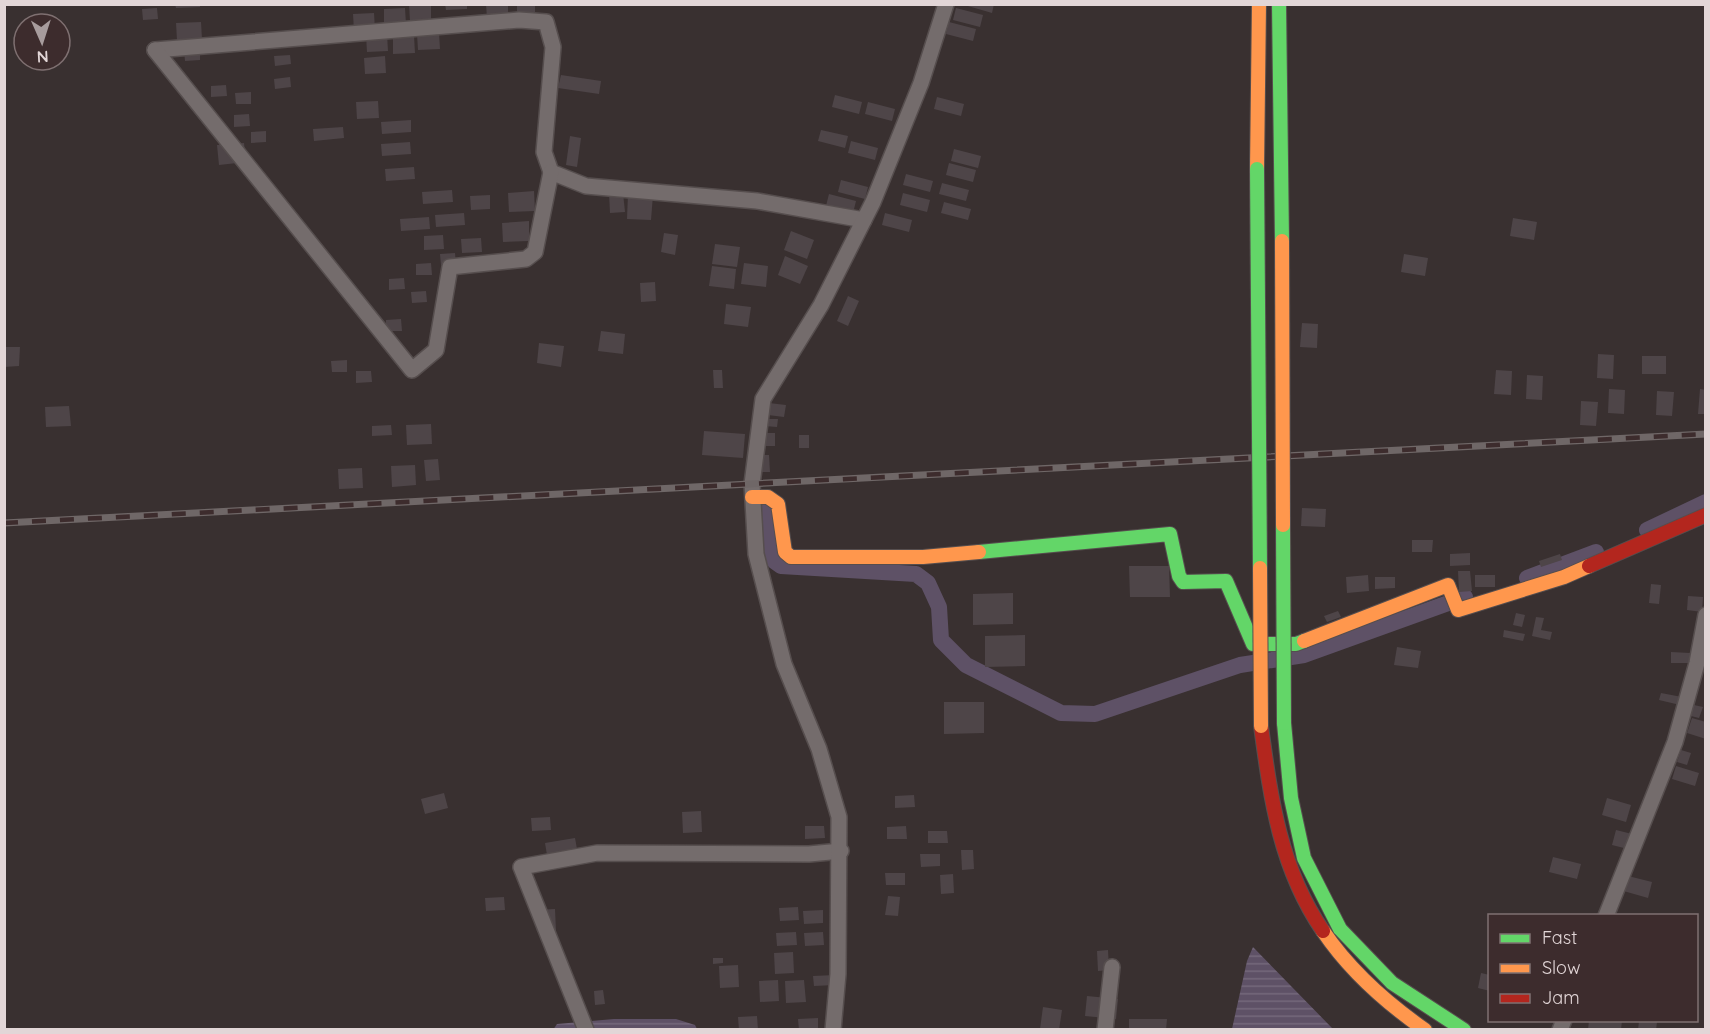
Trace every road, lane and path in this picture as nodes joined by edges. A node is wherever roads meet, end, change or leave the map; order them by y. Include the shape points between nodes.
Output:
1 (946, 4) edge
2 (1259, 4) edge
3 (1279, 4) edge
4 (551, 172) junction
5 (864, 220) junction
6 (752, 496) junction
7 (1706, 515) edge
8 (1706, 615) edge
9 (841, 851) junction
10 (1606, 914) edge
11 (1112, 967) dead end
12 (586, 1029) edge
13 (833, 1029) edge
14 (1105, 1029) edge
15 (1425, 1029) edge
16 (1464, 1029) edge

1 - 5 street via 921,83
2 - 15 main road, bridge via 1261,726 1277,831 1306,908 1347,964
3 - 16 main road, bridge via 1284,723 1291,798 1304,858 1340,929 1392,983
4 - 4 street via 535,252 526,259 450,267 436,350 412,370 155,50 519,20 546,22 553,47 544,152
4 - 5 street via 586,186 757,201
5 - 6 street via 821,305 763,399
6 - 7 main road via 768,497 778,504 785,552 791,557 923,557 1170,534 1183,582 1226,580 1253,644 1296,644 1448,585 1458,610 1564,577
6 - 9 street via 756,554 784,664 819,749 839,817
8 - 10 street via 1675,742
9 - 12 street via 597,853 520,867
9 - 13 street
11 - 14 street

